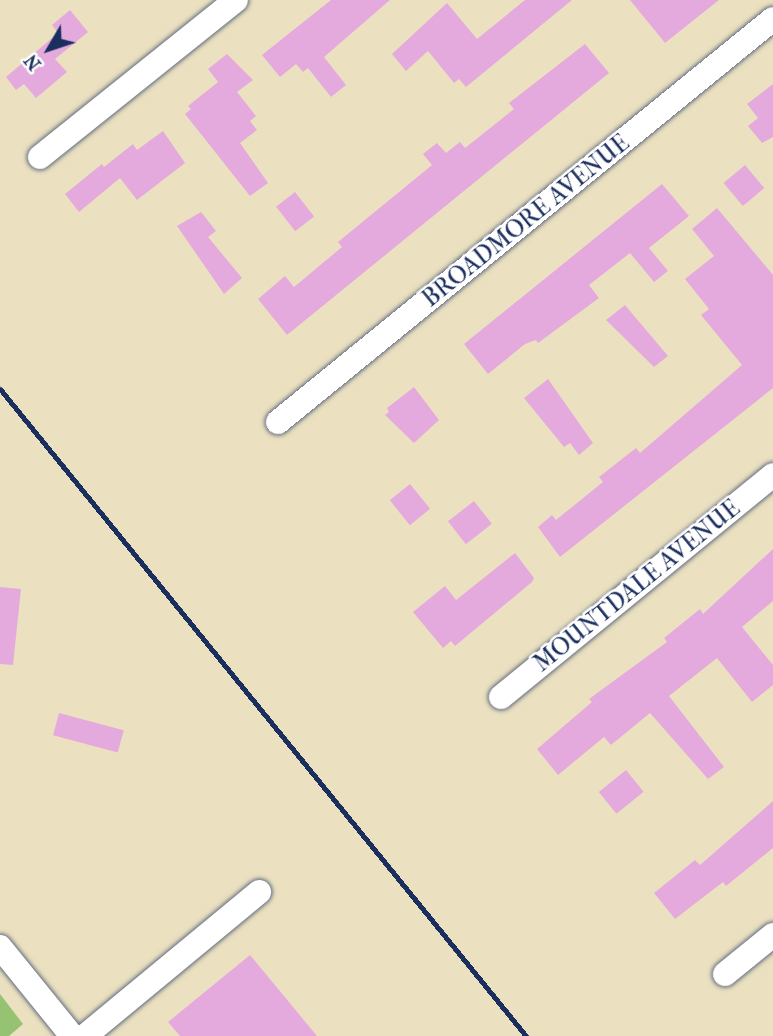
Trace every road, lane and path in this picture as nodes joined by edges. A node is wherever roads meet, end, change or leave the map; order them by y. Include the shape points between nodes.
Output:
1 (236, 0) edge
2 (773, 19) edge
3 (40, 157) dead end
4 (278, 422) dead end
5 (773, 475) edge
6 (501, 697) dead end
7 (259, 891) dead end
8 (773, 935) edge
9 (0, 947) edge
10 (725, 974) dead end
11 (72, 1036) edge
12 (85, 1036) edge

1 - 3 street
2 - 4 street, BROADMORE AVENUE
5 - 6 street, MOUNTDALE AVENUE
7 - 12 street
8 - 10 street
9 - 11 street

